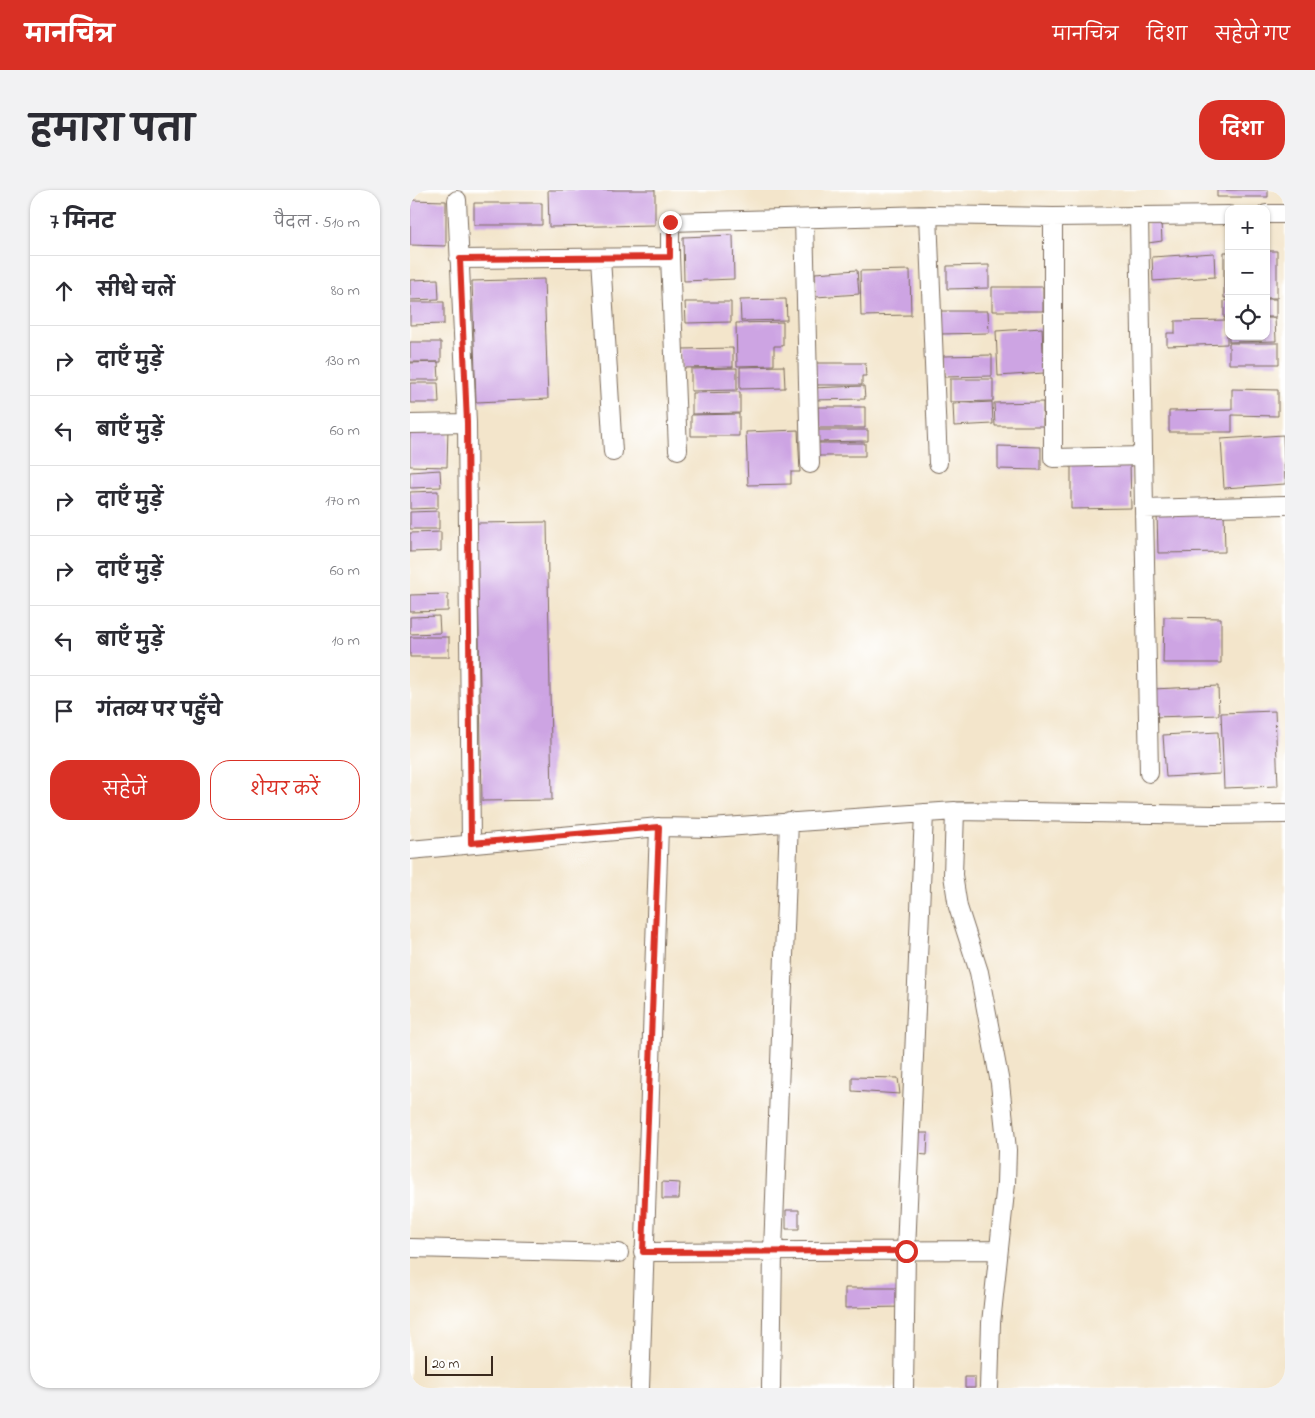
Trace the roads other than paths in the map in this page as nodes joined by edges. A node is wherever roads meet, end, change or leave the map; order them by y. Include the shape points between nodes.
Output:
1 (457, 200) dead end
2 (1270, 214) edge
3 (1285, 214) edge
4 (928, 215) junction
5 (1225, 215) edge
6 (1139, 216) junction
7 (1053, 218) junction
8 (804, 219) junction
9 (670, 257) junction
10 (601, 258) junction
11 (460, 259) junction
12 (467, 423) junction
13 (410, 424) edge
14 (678, 450) dead end
15 (614, 452) dead end
16 (1143, 456) junction
17 (938, 463) dead end
18 (810, 464) dead end
19 (1285, 505) edge
20 (1144, 509) junction
21 (1149, 773) dead end
22 (955, 811) junction
23 (924, 813) junction
24 (1285, 814) edge
25 (789, 821) junction
26 (659, 827) junction
27 (471, 843) junction
28 (410, 850) edge
29 (410, 1248) edge
30 (998, 1250) junction
31 (773, 1251) junction
32 (906, 1251) junction
33 (643, 1252) junction
34 (619, 1253) dead end
35 (640, 1388) edge
36 (771, 1388) edge
37 (904, 1388) edge
38 (989, 1388) edge

1 - 11 street
2 - 3 street
4 - 7 street
4 - 8 street
4 - 17 street
5 - 6 street
6 - 7 street
6 - 16 street
7 - 16 street via 1053,458
8 - 9 street via 670,222
8 - 18 street
9 - 10 street
9 - 14 street
10 - 11 street
10 - 15 street
11 - 12 street
12 - 13 street
12 - 27 street
16 - 20 street
19 - 20 street
20 - 21 street
22 - 23 street
22 - 24 street via 1216,816
22 - 30 street via 954,874 958,907 979,972 1004,1115 1006,1183
23 - 25 street
23 - 32 street
25 - 26 street via 711,828
25 - 31 street
26 - 27 street
26 - 33 street
27 - 28 street
29 - 34 street
30 - 32 street
30 - 38 street
31 - 32 street
31 - 33 street
31 - 36 street
32 - 37 street
33 - 35 street

